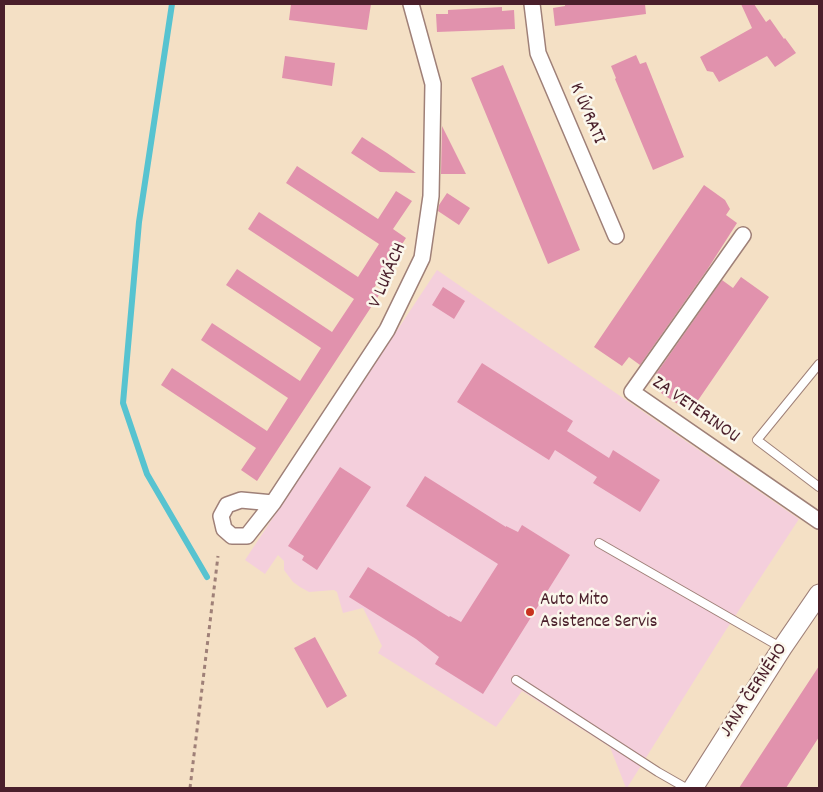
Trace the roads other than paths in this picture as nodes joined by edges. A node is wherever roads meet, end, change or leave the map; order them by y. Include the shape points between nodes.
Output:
1 (411, 4) edge
2 (532, 4) edge
3 (743, 235) dead end
4 (616, 236) dead end
5 (819, 364) edge
6 (819, 487) edge
7 (273, 503) dead end
8 (819, 520) edge
9 (599, 543) dead end
10 (819, 594) edge
11 (782, 648) junction
12 (516, 680) dead end
13 (686, 788) edge
14 (693, 788) edge

1 - 7 street, V LUKÁCH via 433,84 431,196 422,258 387,330
2 - 4 street, K ÚVRATI via 538,53
3 - 8 street, ZA VETERINOU via 632,392
5 - 6 lane via 757,440
9 - 11 lane
10 - 11 street, JANA ČERNÉHO
11 - 14 street, JANA ČERNÉHO
12 - 13 lane

